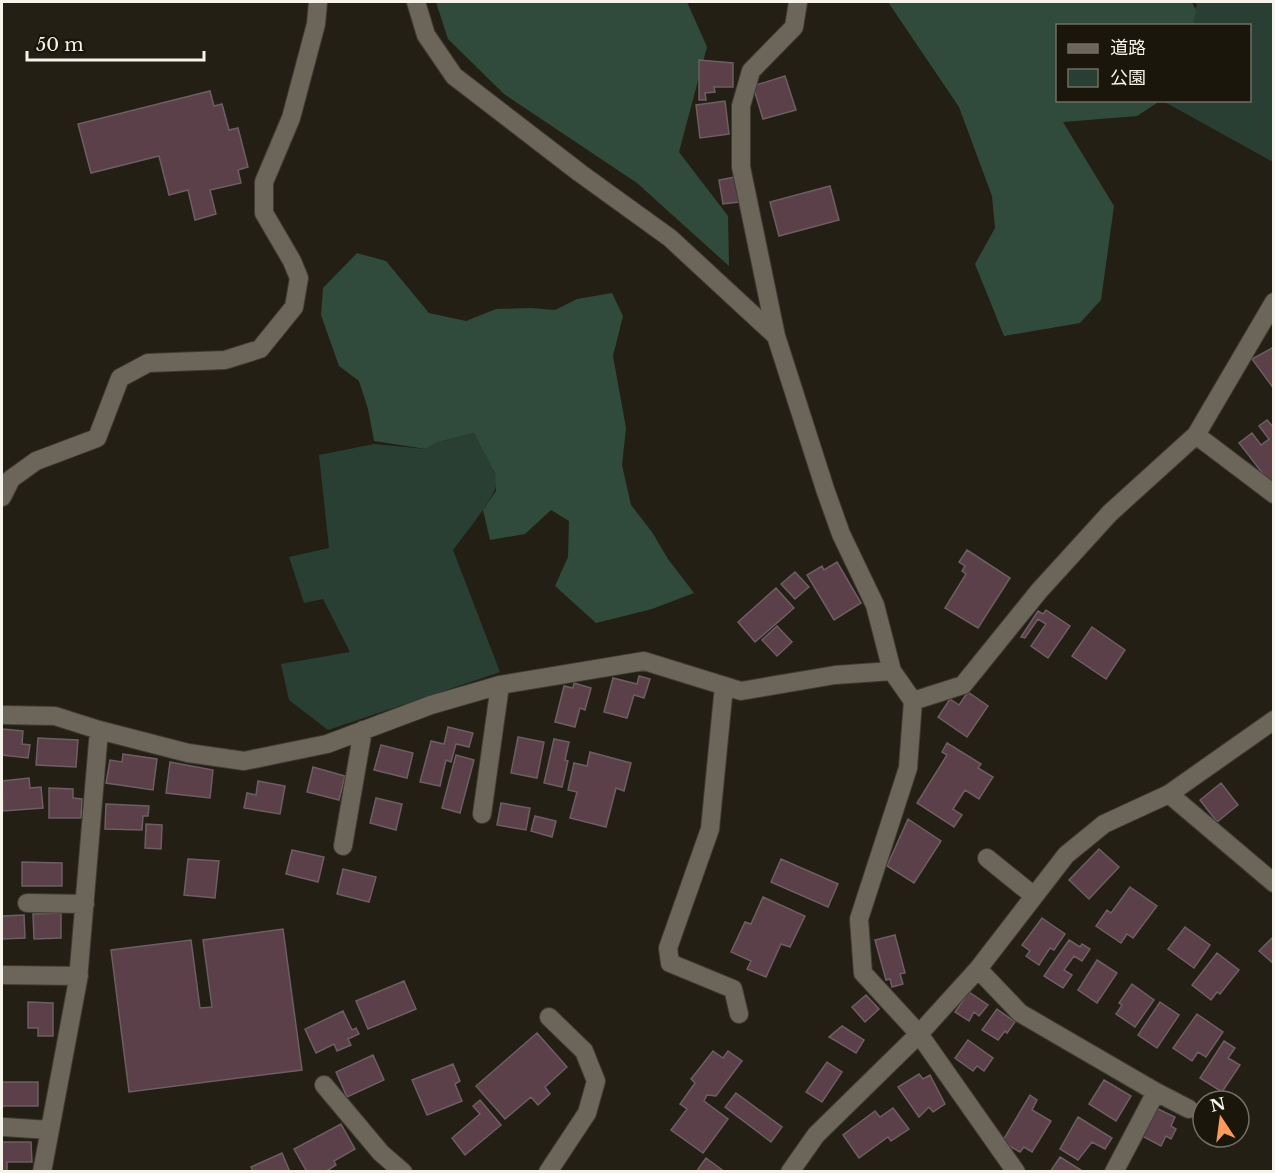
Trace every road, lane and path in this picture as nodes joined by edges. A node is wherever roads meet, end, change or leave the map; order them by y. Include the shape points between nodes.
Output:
1 (318, 2) edge
2 (416, 2) edge
3 (798, 2) edge
4 (1274, 302) edge
5 (776, 336) junction
6 (1196, 435) junction
7 (1274, 494) edge
8 (2, 497) edge
9 (892, 671) junction
10 (500, 685) junction
11 (724, 686) junction
12 (912, 701) junction
13 (2, 715) edge
14 (1274, 720) edge
15 (99, 730) junction
16 (363, 730) junction
17 (1169, 794) junction
18 (482, 814) dead end
19 (343, 846) dead end
20 (987, 858) dead end
21 (1274, 883) edge
22 (1034, 896) junction
23 (27, 903) dead end
24 (85, 904) junction
25 (978, 969) junction
26 (2, 975) edge
27 (79, 976) junction
28 (739, 1014) dead end
29 (549, 1017) dead end
30 (919, 1034) junction
31 (324, 1084) dead end
32 (1156, 1092) junction
33 (1189, 1109) dead end
34 (4, 1127) dead end
35 (50, 1130) junction
36 (42, 1172) edge
37 (403, 1172) edge
38 (548, 1172) edge
39 (790, 1172) edge
40 (1016, 1172) edge
41 (1114, 1172) edge

1 - 8 street via 316,24 291,118 264,182 264,213 299,278 294,307 260,349 225,360 148,363 120,378 97,438 36,461 11,479
2 - 5 street via 426,35 454,76 670,238
3 - 5 street via 794,27 751,71 741,106 741,167
4 - 6 street
5 - 9 street via 841,534 875,605
6 - 7 street
6 - 12 street via 1110,513 1039,591 963,685
9 - 11 street via 835,675 741,691
9 - 12 street
10 - 11 street via 644,661
10 - 16 street
10 - 18 street
11 - 28 street via 710,829 668,948 670,963 733,989
12 - 30 street via 908,768 859,919 863,973
13 - 15 street via 55,716
14 - 17 street
15 - 16 street via 188,753 244,761 327,744
15 - 24 street
16 - 19 street
17 - 21 street
17 - 22 street via 1104,824 1066,855
20 - 22 street
22 - 25 street
23 - 24 street
24 - 27 street
25 - 30 street
25 - 32 street via 1020,1013
26 - 27 street
27 - 35 street
29 - 38 street via 584,1051 596,1081 587,1113
30 - 39 street via 816,1135
30 - 40 street
31 - 37 street via 381,1153
32 - 33 street
32 - 41 street
34 - 35 street
35 - 36 street

